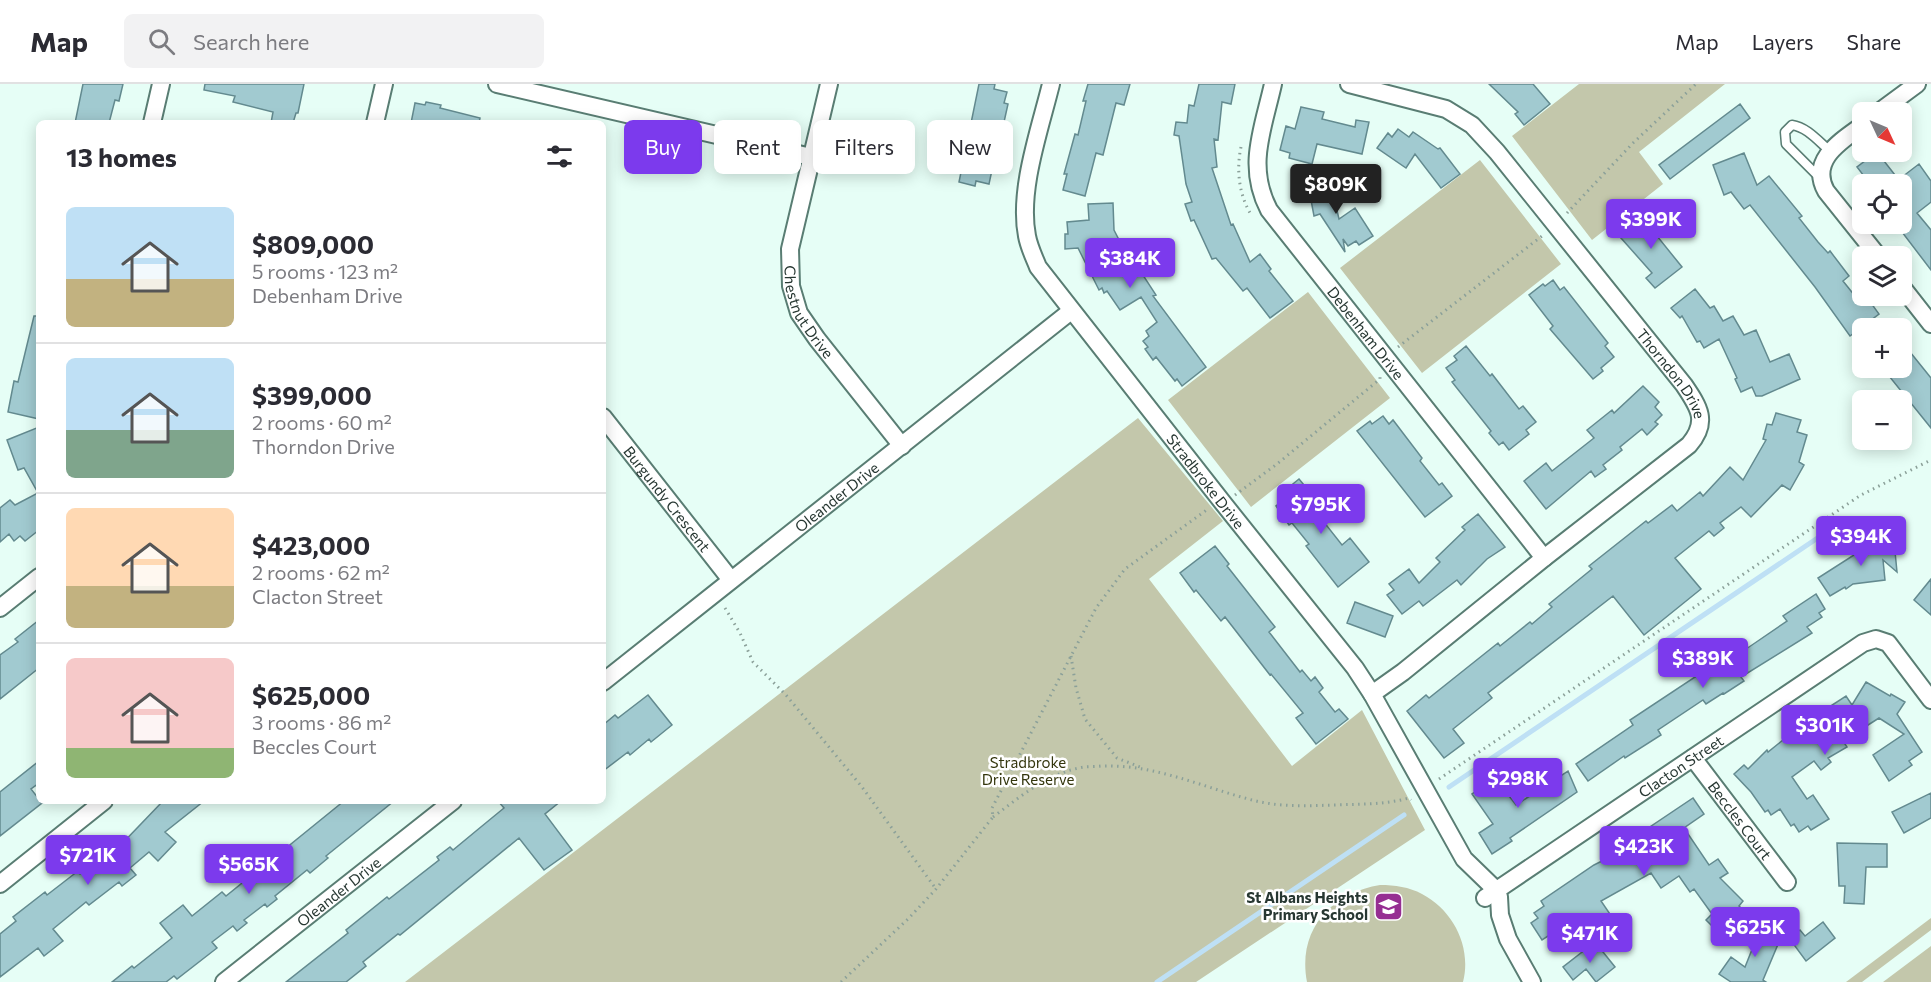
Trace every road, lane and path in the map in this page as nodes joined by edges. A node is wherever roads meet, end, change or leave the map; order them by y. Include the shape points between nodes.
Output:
1 (161, 84) edge
2 (384, 84) edge
3 (497, 84) edge
4 (828, 84) edge
5 (1051, 84) edge
6 (1274, 84) edge
7 (1349, 84) edge
8 (1917, 84) edge
9 (1893, 102) edge
10 (598, 116) edge
11 (153, 120) edge
12 (376, 120) edge
13 (1852, 133) edge
14 (1830, 151) junction
15 (811, 157) junction
16 (1821, 176) junction
17 (1870, 246) edge
18 (1912, 300) edge
19 (1071, 311) junction
20 (1931, 324) edge
21 (1384, 357) junction
22 (606, 421) edge
23 (902, 446) junction
24 (1931, 460) edge
25 (1222, 503) junction
26 (1544, 558) junction
27 (36, 579) edge
28 (731, 580) junction
29 (0, 608) edge
30 (725, 608) dead end
31 (1071, 656) junction
32 (606, 680) edge
33 (1372, 694) junction
34 (1931, 700) edge
35 (1693, 758) junction
36 (1144, 769) junction
37 (1427, 794) junction
38 (100, 804) edge
39 (449, 804) edge
40 (993, 817) junction
41 (1787, 882) dead end
42 (0, 884) edge
43 (936, 889) junction
44 (1491, 894) junction
45 (224, 982) edge
46 (841, 982) edge
47 (1532, 982) edge

1 - 11 street
2 - 12 street
3 - 10 street
4 - 15 street, Chestnut Drive
5 - 19 street, Stradbroke Drive via 1027,184 1025,219 1038,267
6 - 21 street, Debenham Drive via 1256,163 1261,196
7 - 26 street, Thorndon Drive via 1446,109 1472,125 1534,197 1695,402 1701,424 1689,445
8 - 9 street
10 - 15 street
13 - 14 street
14 - 16 street
14 - 16 lane via 1796,125 1785,132 1786,144
15 - 23 street, Chestnut Drive via 790,249 791,286 799,313
16 - 17 street via 1826,191
18 - 20 street
19 - 23 street, Oleander Drive
19 - 25 street, Stradbroke Drive
21 - 25 path via 1380,379 1277,464
21 - 26 street, Debenham Drive
22 - 28 street, Burgundy Crescent
23 - 28 street, Oleander Drive
24 - 37 path via 1861,495 1438,778 1442,784
25 - 31 path via 1125,569 1096,608
25 - 33 street, Stradbroke Drive
26 - 33 street, Thorndon Drive
27 - 29 street
28 - 32 street, Oleander Drive
30 - 43 path via 753,662 786,695 862,787
31 - 36 path via 1084,719 1117,758
31 - 40 path via 992,807
33 - 37 street, Stradbroke Drive
34 - 35 street, Clacton Street via 1892,648 1876,639 1852,650
35 - 41 street, Beccles Court
35 - 44 street, Clacton Street
36 - 37 path via 1272,804 1368,805 1409,798 1412,802
36 - 40 path via 1080,767 1048,778
37 - 44 street, Stradbroke Drive via 1464,859 1469,879
38 - 42 street
39 - 45 street, Oleander Drive
40 - 43 path
43 - 46 path
44 - 47 street, Stradbroke Drive via 1499,897 1508,939

